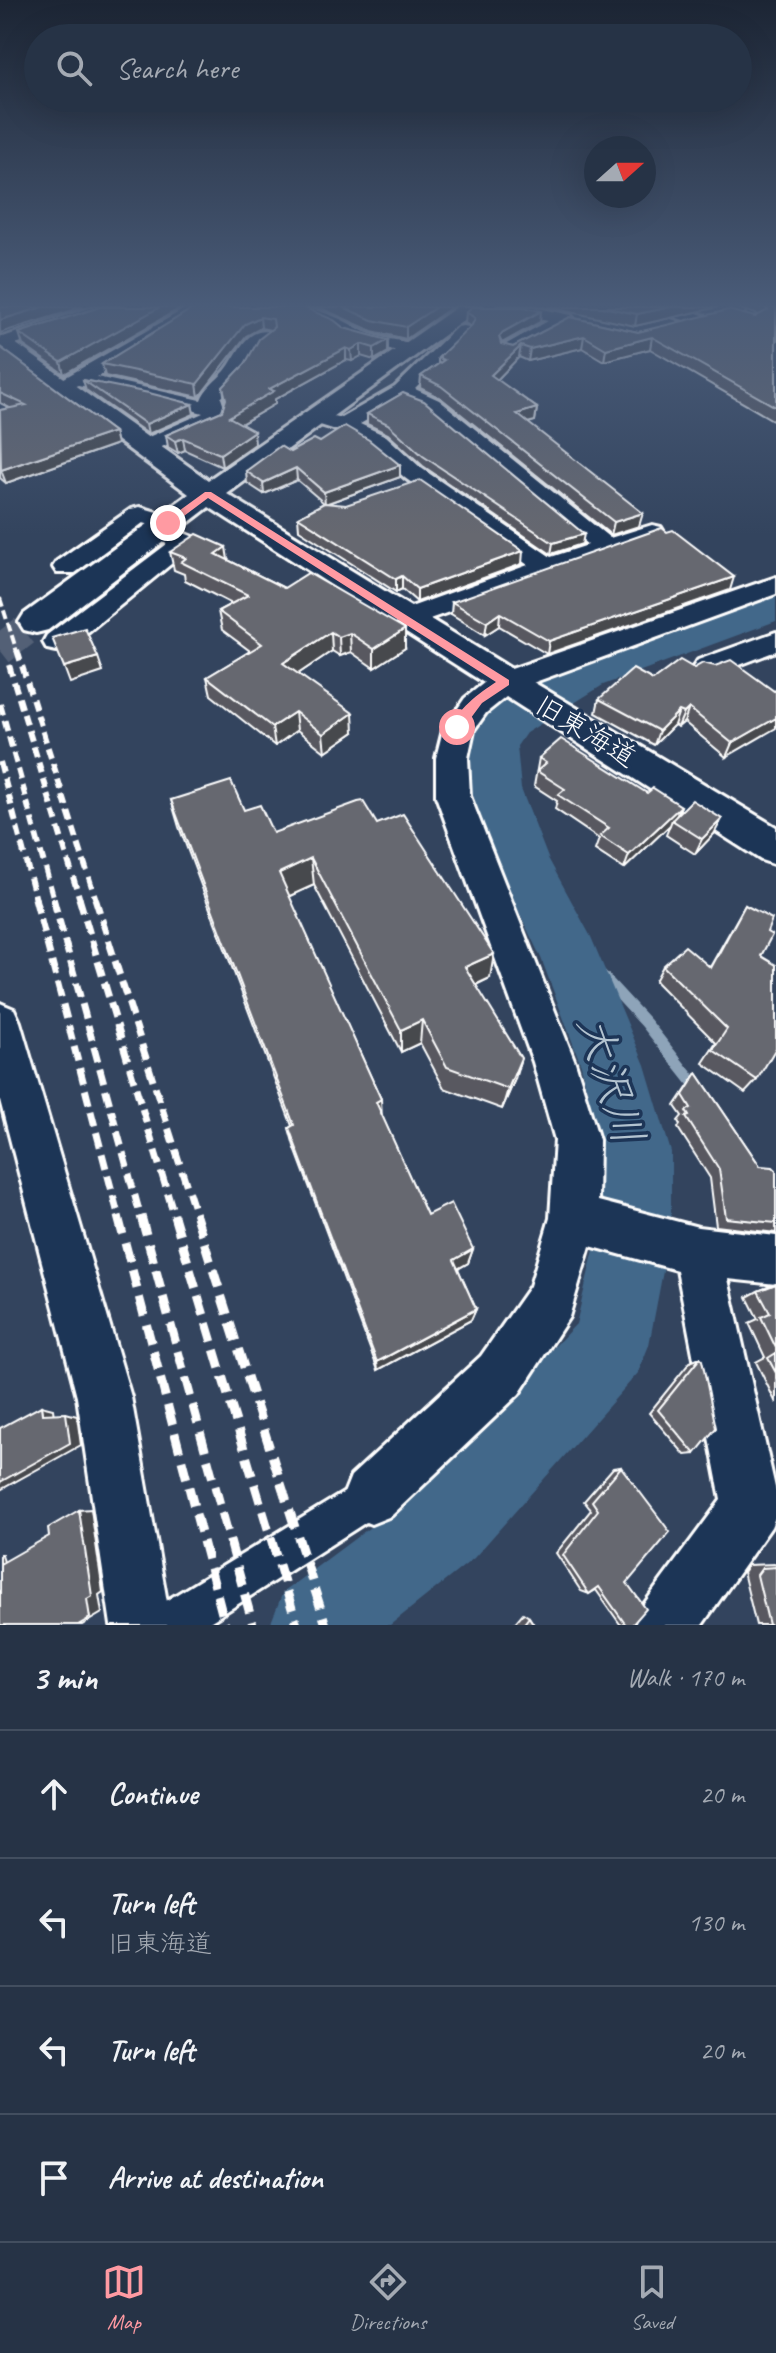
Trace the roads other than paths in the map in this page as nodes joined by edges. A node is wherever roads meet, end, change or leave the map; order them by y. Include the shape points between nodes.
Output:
1 (71, 383) edge
2 (76, 383) edge
3 (225, 383) edge
4 (369, 383) edge
5 (406, 383) edge
6 (402, 391) junction
7 (215, 410) junction
8 (314, 417) junction
9 (344, 425) junction
10 (145, 447) junction
11 (423, 480) junction
12 (395, 490) edge
13 (208, 494) junction
14 (163, 527) junction
15 (652, 532) edge
16 (606, 547) junction
17 (66, 567) dead end
18 (548, 567) junction
19 (776, 585) edge
20 (404, 619) junction
21 (36, 622) tunnel mouth
22 (57, 642) tunnel mouth
23 (772, 646) edge
24 (708, 667) edge
25 (505, 682) junction
26 (776, 848) edge
27 (0, 1022) edge
28 (574, 1218) junction
29 (698, 1251) junction
30 (775, 1261) edge
31 (371, 1496) joint
32 (141, 1625) edge
33 (166, 1625) edge
34 (665, 1625) edge

1 - 10 street, 旧東海道
2 - 7 street via 154,393
3 - 7 street via 211,397
4 - 8 street
5 - 6 street
6 - 9 street
6 - 16 street via 432,404
7 - 10 street via 214,418
8 - 9 street
8 - 13 street
9 - 11 street via 378,441
10 - 13 street, 旧東海道
11 - 12 street
11 - 18 street
13 - 14 street
13 - 20 street, 旧東海道
14 - 17 street via 140,514
14 - 21 street
14 - 22 street via 185,542
15 - 16 street
16 - 18 street
18 - 20 street
19 - 25 street
20 - 25 street, 旧東海道
23 - 24 street
25 - 26 street, 旧東海道
25 - 28 street via 478,700 457,727 450,766 453,796 554,1062 577,1140
27 - 32 street via 104,1397
28 - 29 street
28 - 31 street via 551,1299 500,1375
29 - 30 street
29 - 34 street via 751,1507
31 - 33 street

